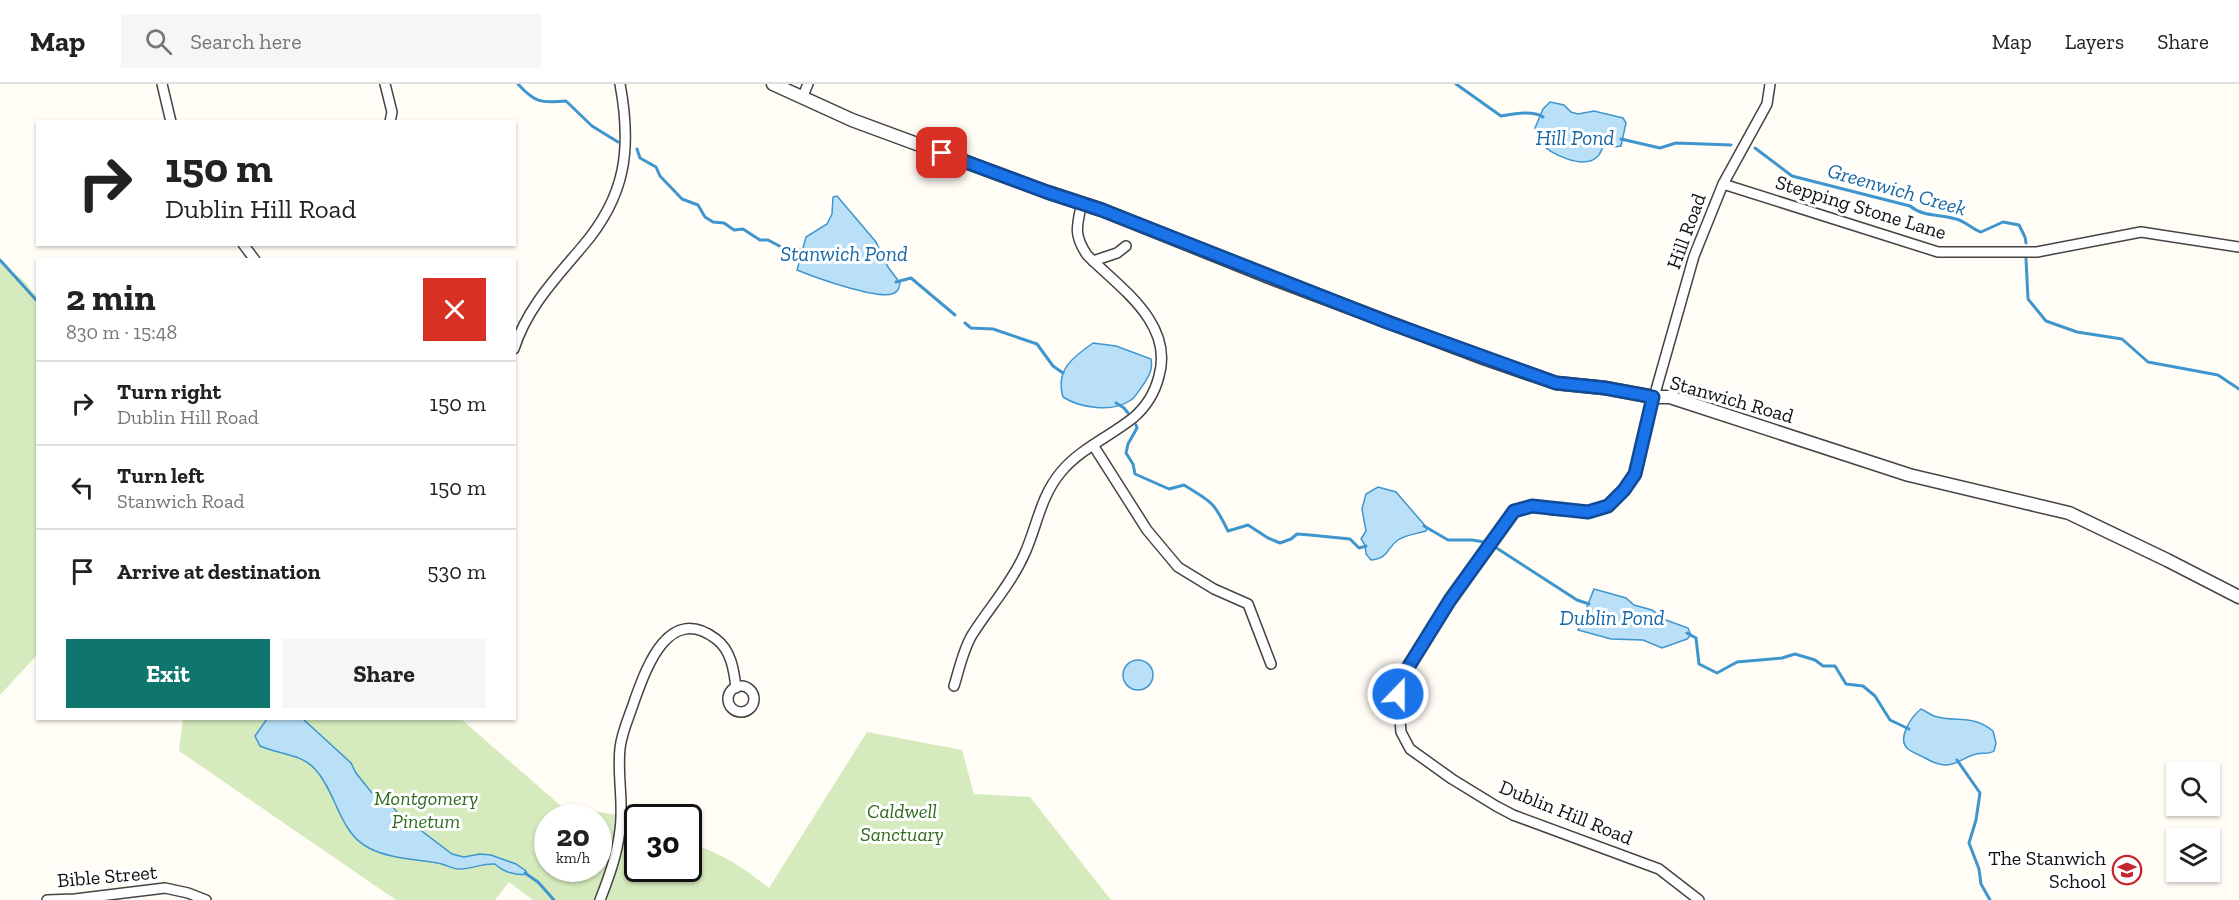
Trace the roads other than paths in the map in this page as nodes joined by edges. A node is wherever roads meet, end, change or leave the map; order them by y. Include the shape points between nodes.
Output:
1 (162, 84) edge
2 (385, 84) edge
3 (620, 84) edge
4 (773, 84) edge
5 (808, 84) edge
6 (1770, 84) edge
7 (802, 98) junction
8 (171, 120) edge
9 (390, 120) edge
10 (1723, 184) junction
11 (1082, 202) junction
12 (1126, 246) dead end
13 (2239, 247) edge
14 (1093, 261) junction
15 (516, 343) edge
16 (1653, 397) junction
17 (1093, 445) junction
18 (2239, 597) edge
19 (1271, 664) dead end
20 (954, 686) dead end
21 (736, 688) dead end
22 (75, 899) edge
23 (47, 900) edge
24 (206, 900) edge
25 (600, 900) edge
26 (1699, 900) edge

1 - 8 street
2 - 9 street
3 - 15 street via 626,155 617,193 600,224 530,310
4 - 7 street, Stanwich Road
5 - 7 street
6 - 10 street, Hill Road via 1767,104
7 - 11 street, Stanwich Road via 900,138
10 - 13 street, Stepping Stone Lane via 1938,252 2037,252 2141,232
10 - 16 street, Hill Road via 1694,256
11 - 14 street via 1076,232 1079,244
11 - 16 street, Stanwich Road via 1405,329 1556,383
12 - 14 street
14 - 17 street via 1148,316 1158,331 1163,356 1158,382 1142,409
16 - 18 street, Stanwich Road via 1670,397 1909,475 2068,513
16 - 26 street, Dublin Hill Road via 1635,474 1608,506 1588,512 1532,506 1514,511 1450,600 1404,674 1398,694 1400,722 1410,749 1496,806 1659,869
17 - 19 street via 1148,530 1178,567 1248,604
17 - 20 street via 1075,457 1049,488 1012,578 970,637
21 - 25 street via 734,668 724,646 705,631 680,630 657,648 620,747 621,826 616,855
22 - 23 street, Bible Street
22 - 24 street, Bible Street via 165,888

